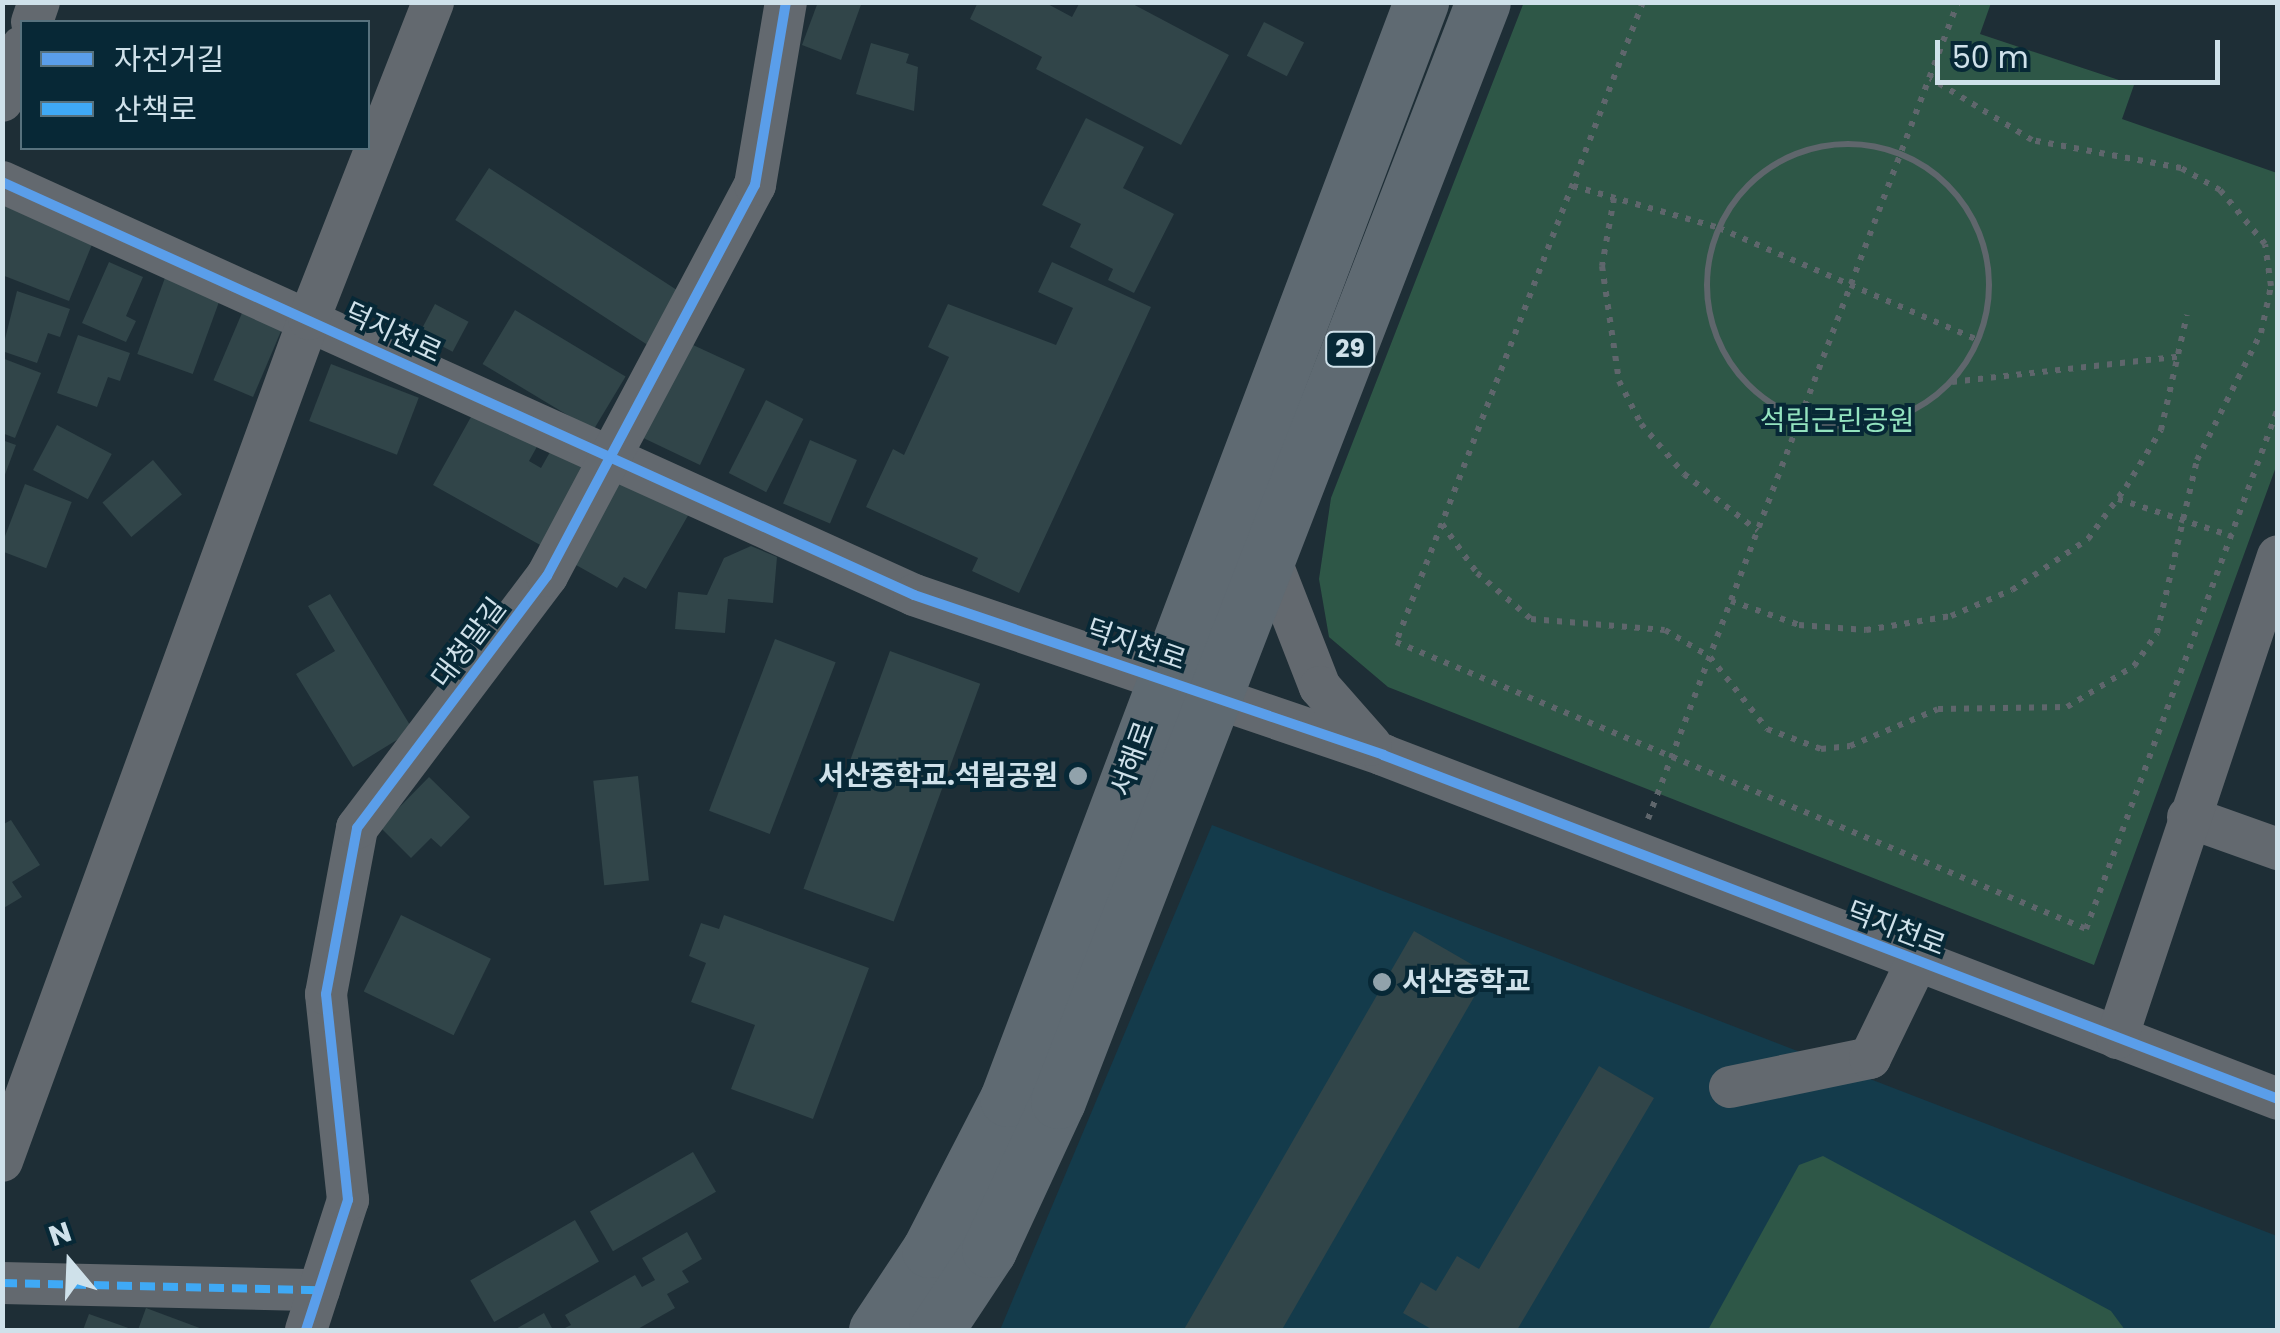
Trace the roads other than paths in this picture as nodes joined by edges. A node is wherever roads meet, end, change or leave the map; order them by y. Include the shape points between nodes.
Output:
1 (433, 2) edge
2 (786, 2) edge
3 (1421, 2) edge
4 (1484, 2) edge
5 (20, 52) edge
6 (2, 100) edge
7 (2, 182) edge
8 (308, 318) junction
9 (610, 458) junction
10 (2278, 556) edge
11 (1270, 559) junction
12 (1164, 677) junction
13 (1218, 696) junction
14 (1382, 756) junction
15 (2188, 816) junction
16 (2278, 849) edge
17 (1917, 961) junction
18 (2118, 1038) junction
19 (1730, 1087) dead end
20 (2278, 1100) edge
21 (2, 1161) edge
22 (2, 1284) edge
23 (319, 1290) junction
24 (306, 1330) edge
25 (876, 1330) edge
26 (936, 1330) edge

1 - 8 street
2 - 9 street, 대청말길 via 754,185
3 - 12 main road, 서해로 / 29
4 - 11 main road, 서해로 / 29
5 - 6 street
7 - 8 street, 덕지천로
8 - 9 street, 덕지천로
8 - 21 street
9 - 12 street, 덕지천로 via 914,595
9 - 23 street, 대청말길 via 548,576 357,828 326,994 348,1200
10 - 15 street
11 - 13 main road, 서해로 / 29
11 - 14 street via 1320,687
12 - 13 street, 덕지천로
12 - 25 main road, 서해로 / 29 via 1007,1099 954,1206
13 - 14 street, 덕지천로
13 - 26 main road, 서해로 / 29 via 1022,1183
14 - 17 street, 덕지천로
15 - 16 street
15 - 18 street
17 - 18 street, 덕지천로
17 - 19 street via 1870,1058
18 - 20 street, 덕지천로
22 - 23 street
23 - 24 street, 대청말길

